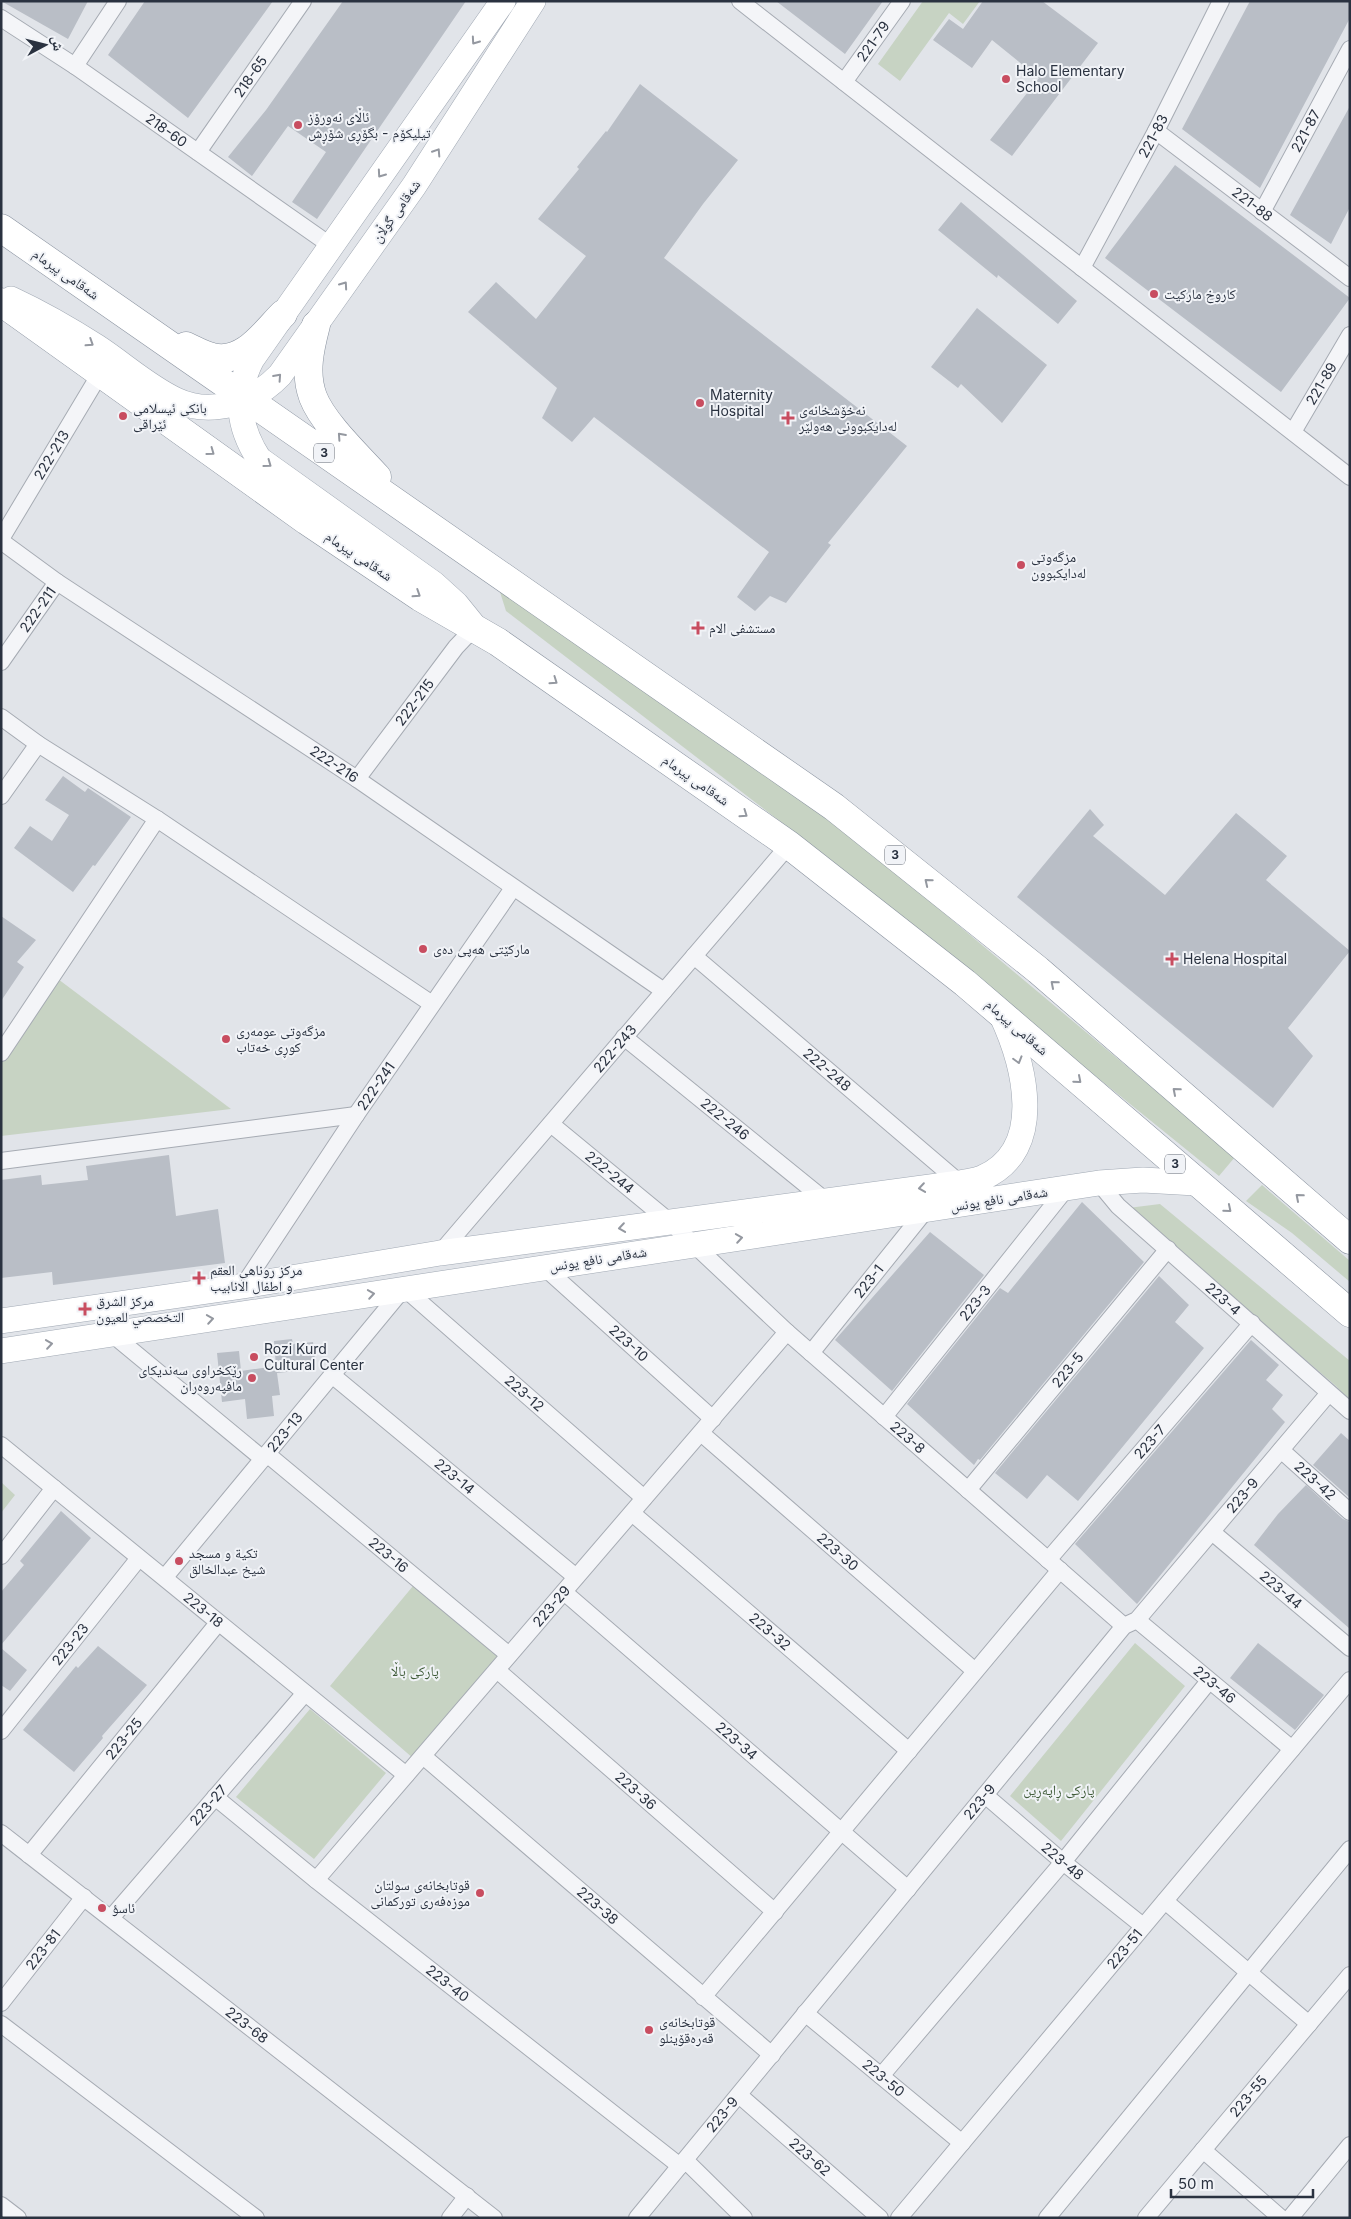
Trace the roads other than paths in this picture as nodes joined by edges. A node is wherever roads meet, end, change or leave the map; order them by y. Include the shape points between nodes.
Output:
1 (118, 1) edge
2 (303, 1) edge
3 (503, 1) edge
4 (533, 1) edge
5 (740, 1) edge
6 (902, 1) edge
7 (1221, 1) edge
8 (1, 18) edge
9 (1350, 48) edge
10 (75, 66) junction
11 (844, 82) junction
12 (1156, 131) junction
13 (198, 152) junction
14 (1262, 212) junction
15 (1, 228) edge
16 (330, 245) junction
17 (1082, 268) junction
18 (1350, 278) edge
19 (1, 295) edge
20 (1, 302) edge
21 (283, 314) junction
22 (139, 325) junction
23 (316, 325) junction
24 (1350, 335) edge
25 (101, 372) junction
26 (242, 399) junction
27 (1293, 432) junction
28 (1350, 477) edge
29 (408, 512) junction
30 (1, 540) edge
31 (57, 582) junction
32 (475, 627) junction
33 (1, 662) edge
34 (1, 717) edge
35 (38, 744) junction
36 (357, 779) junction
37 (1, 796) edge
38 (158, 819) junction
39 (789, 845) junction
40 (513, 888) junction
41 (694, 956) junction
42 (664, 991) junction
43 (432, 1004) junction
44 (1001, 1014) junction
45 (624, 1038) junction
46 (1, 1053) edge
47 (356, 1115) junction
48 (551, 1124) junction
49 (1, 1161) edge
50 (960, 1183) junction
51 (1196, 1183) junction
52 (1099, 1184) junction
53 (1066, 1189) junction
54 (826, 1201) junction
55 (926, 1210) junction
56 (670, 1222) junction
57 (1339, 1228) edge
58 (1350, 1240) edge
59 (695, 1244) junction
60 (1168, 1249) junction
61 (440, 1253) junction
62 (400, 1260) junction
63 (544, 1268) junction
64 (243, 1286) junction
65 (404, 1288) junction
66 (1350, 1313) edge
67 (1, 1321) edge
68 (1252, 1323) junction
69 (787, 1332) junction
70 (112, 1334) junction
71 (1, 1350) edge
72 (811, 1353) junction
73 (332, 1374) junction
74 (1329, 1393) junction
75 (1350, 1411) edge
76 (884, 1417) junction
77 (713, 1419) junction
78 (701, 1433) junction
79 (1, 1445) edge
80 (1281, 1450) junction
81 (265, 1456) junction
82 (54, 1488) junction
83 (968, 1490) junction
84 (644, 1498) junction
85 (1350, 1512) edge
86 (632, 1513) junction
87 (1212, 1532) junction
88 (1, 1556) edge
89 (139, 1558) junction
90 (1054, 1565) junction
91 (165, 1577) junction
92 (576, 1577) junction
93 (564, 1592) junction
94 (218, 1622) junction
95 (1130, 1623) junction
96 (1350, 1648) edge
97 (509, 1655) junction
98 (497, 1670) junction
99 (975, 1671) junction
100 (1350, 1680) edge
101 (1209, 1681) junction
102 (305, 1693) junction
103 (1, 1730) edge
104 (1292, 1749) junction
105 (909, 1751) junction
106 (423, 1756) junction
107 (406, 1775) junction
108 (985, 1795) junction
109 (216, 1797) junction
110 (1, 1833) edge
111 (841, 1833) junction
112 (1350, 1849) edge
113 (29, 1854) junction
114 (1063, 1862) junction
115 (316, 1880) junction
116 (908, 1889) junction
117 (84, 1897) junction
118 (1165, 1901) junction
119 (775, 1912) junction
120 (111, 1918) junction
121 (1143, 1926) junction
122 (1248, 1973) junction
123 (1347, 1984) edge
124 (704, 1998) junction
125 (1, 2003) edge
126 (805, 2013) junction
127 (1, 2024) edge
128 (1309, 2024) junction
129 (772, 2054) junction
130 (881, 2076) junction
131 (739, 2095) junction
132 (962, 2143) junction
133 (1350, 2145) edge
134 (1203, 2150) junction
135 (683, 2163) junction
136 (467, 2196) junction
137 (256, 2218) edge
138 (450, 2218) edge
139 (494, 2218) edge
140 (638, 2218) edge
141 (744, 2218) edge
142 (880, 2218) edge
143 (899, 2218) edge
144 (1047, 2218) edge
145 (1146, 2218) edge
146 (1280, 2218) edge
147 (1290, 2218) edge

1 - 10 street
2 - 13 street, 218-65
3 -> 16 main road
23 -> 4 main road, شەقامی گوڵان via 414,186
5 - 11 street
6 - 11 street, 221-79
7 - 12 street, 221-83
8 - 10 street, 218-60
9 - 14 street, 221-87
10 - 13 street, 218-60
11 - 17 street
12 - 14 street, 221-88
12 - 17 street, 221-83
13 - 16 street, 218-60
14 - 18 street, 221-88
15 - 22 highway, شەقامی پیرمام / 3
16 - 21 main road
17 - 27 street
19 -> 26 main road, شەقامی گوڵان via 68,329 177,401 209,407
20 - 25 highway, شەقامی پیرمام / 3
21 - 22 highway via 247,350 227,358 205,355
21 - 26 main road via 248,366
22 - 26 highway, شەقامی پیرمام / 3
26 -> 23 main road, شەقامی گوڵان via 267,388 280,376
29 -> 23 highway via 334,429 316,403 309,381
24 - 27 street, 221-89
25 - 30 street, 222-213
25 -> 32 highway, شەقامی پیرمام / 3 via 308,521 420,597
26 - 29 highway, شەقامی پیرمام / 3
26 -> 32 main road via 245,432 260,459 434,584
27 - 28 street
57 -> 29 highway, شەقامی پیرمام / 3 via 1038,970 834,807
30 - 31 street, 222-216
31 - 33 street, 222-211
31 - 36 street, 222-216
32 - 36 street, 222-215 via 456,647
32 -> 39 highway, شەقامی پیرمام / 3
34 - 35 street
35 - 37 street
35 - 38 street
36 - 40 street, 222-216
38 - 43 street
38 - 46 street
39 - 41 street, 222-243
39 - 44 highway, شەقامی پیرمام / 3
40 - 42 street, 222-216
40 - 43 street, 222-241
41 - 42 street, 222-243
41 - 50 street, 222-248
42 - 45 street, 222-243
43 - 47 street, 222-241
44 -> 50 main road, شەقامی نافع یونس via 1020,1070 1026,1119 1020,1142 1004,1164 982,1178
44 -> 51 highway, شەقامی پیرمام / 3
45 - 48 street, 222-243
45 - 54 street, 222-246
47 - 49 street
47 - 64 street, 222-241
48 - 56 street, 222-244
48 - 61 street, 222-243
50 -> 54 main road, شەقامی نافع یونس
51 - 52 main road, شەقامی نافع یونس via 1143,1180
51 -> 66 highway, شەقامی پیرمام / 3
52 - 53 main road, شەقامی نافع یونس
52 - 60 street, 223-4 via 1118,1206
53 - 55 main road, شەقامی نافع یونس
53 - 76 street, 223-3
54 - 56 main road, شەقامی نافع یونس
59 -> 55 main road, شەقامی نافع یونس
55 - 72 street, 223-1
56 - 59 street, 222-244
56 -> 61 main road, شەقامی نافع یونس
57 - 58 highway, شەقامی پیرمام / 3
59 - 63 main road, شەقامی نافع یونس
59 - 69 street, 223-8
60 - 68 street, 223-4
60 - 83 street, 223-5
61 - 62 main road, شەقامی نافع یونس
62 - 64 main road, شەقامی نافع یونس
62 - 65 main road
63 - 65 main road, شەقامی نافع یونس
63 - 77 street, 223-10
64 - 67 main road, شەقامی نافع یونس
70 -> 65 main road, شەقامی نافع یونس
65 - 73 street, 223-13
65 - 84 street, 223-12
68 - 74 street, 223-4
68 - 90 street, 223-7
69 - 72 street, 223-8
69 - 77 street, 223-29
71 -> 70 main road, شەقامی نافع یونس
70 - 81 street, 223-16
72 - 76 street, 223-8
73 - 81 street, 223-13
73 - 92 street, 223-14
74 - 75 street, 223-4
74 - 80 street, 223-9
76 - 83 street, 223-8
77 - 78 street, 223-29
78 - 84 street, 223-29
78 - 99 street, 223-30
79 - 82 street, 223-18
80 - 85 street, 223-42
80 - 87 street, 223-9
81 - 91 street, 223-13
81 - 97 street, 223-16
82 - 88 street
82 - 89 street, 223-18
83 - 90 street, 223-8
84 - 86 street, 223-29
86 - 92 street, 223-29
86 - 105 street, 223-32
87 - 95 street, 223-9
87 - 96 street, 223-44
89 - 91 street, 223-18
89 - 103 street, 223-23
90 - 95 street, 223-8
90 - 99 street, 223-7
91 - 94 street, 223-18
92 - 93 street, 223-29
93 - 97 street, 223-29
93 - 111 street, 223-34
94 - 102 street, 223-18
94 - 113 street, 223-25
95 - 101 street, 223-46
95 - 108 street, 223-9
97 - 98 street, 223-29
98 - 106 street, 223-29
98 - 119 street, 223-36
99 - 105 street, 223-7
100 - 104 street, 223-51
101 - 104 street, 223-46
101 - 114 street
102 - 107 street, 223-18
102 - 109 street, 223-27
104 - 118 street, 223-51
105 - 111 street, 223-7
106 - 107 street, 223-29
106 - 124 street, 223-38
107 - 115 street, 223-29
108 - 114 street, 223-48
108 - 116 street, 223-9
109 - 115 street, 223-40
109 - 120 street, 223-27
110 - 113 street, 223-68
111 - 116 street, 223-34
111 - 119 street, 223-7
112 - 122 street
113 - 117 street, 223-68
114 - 121 street, 223-48
114 - 130 street
115 - 135 street, 223-40
116 - 126 street, 223-9
117 - 120 street, 223-68
117 - 125 street, 223-81
118 - 121 street, 223-51
118 - 122 street
119 - 124 street, 223-7
120 - 136 street, 223-68
121 - 132 street, 223-51
122 - 128 street
122 - 144 street
123 - 128 street, 223-55
124 - 129 street, 223-38
126 - 129 street, 223-9
126 - 130 street, 223-50
127 - 137 street
128 - 134 street, 223-55
129 - 131 street, 223-9
130 - 132 street, 223-50
131 - 135 street, 223-9
131 - 142 street, 223-62
132 - 143 street, 223-51
133 - 147 street
134 - 145 street, 223-55
134 - 146 street
135 - 140 street, 223-9
135 - 141 street, 223-40
136 - 138 street
136 - 139 street, 223-68

